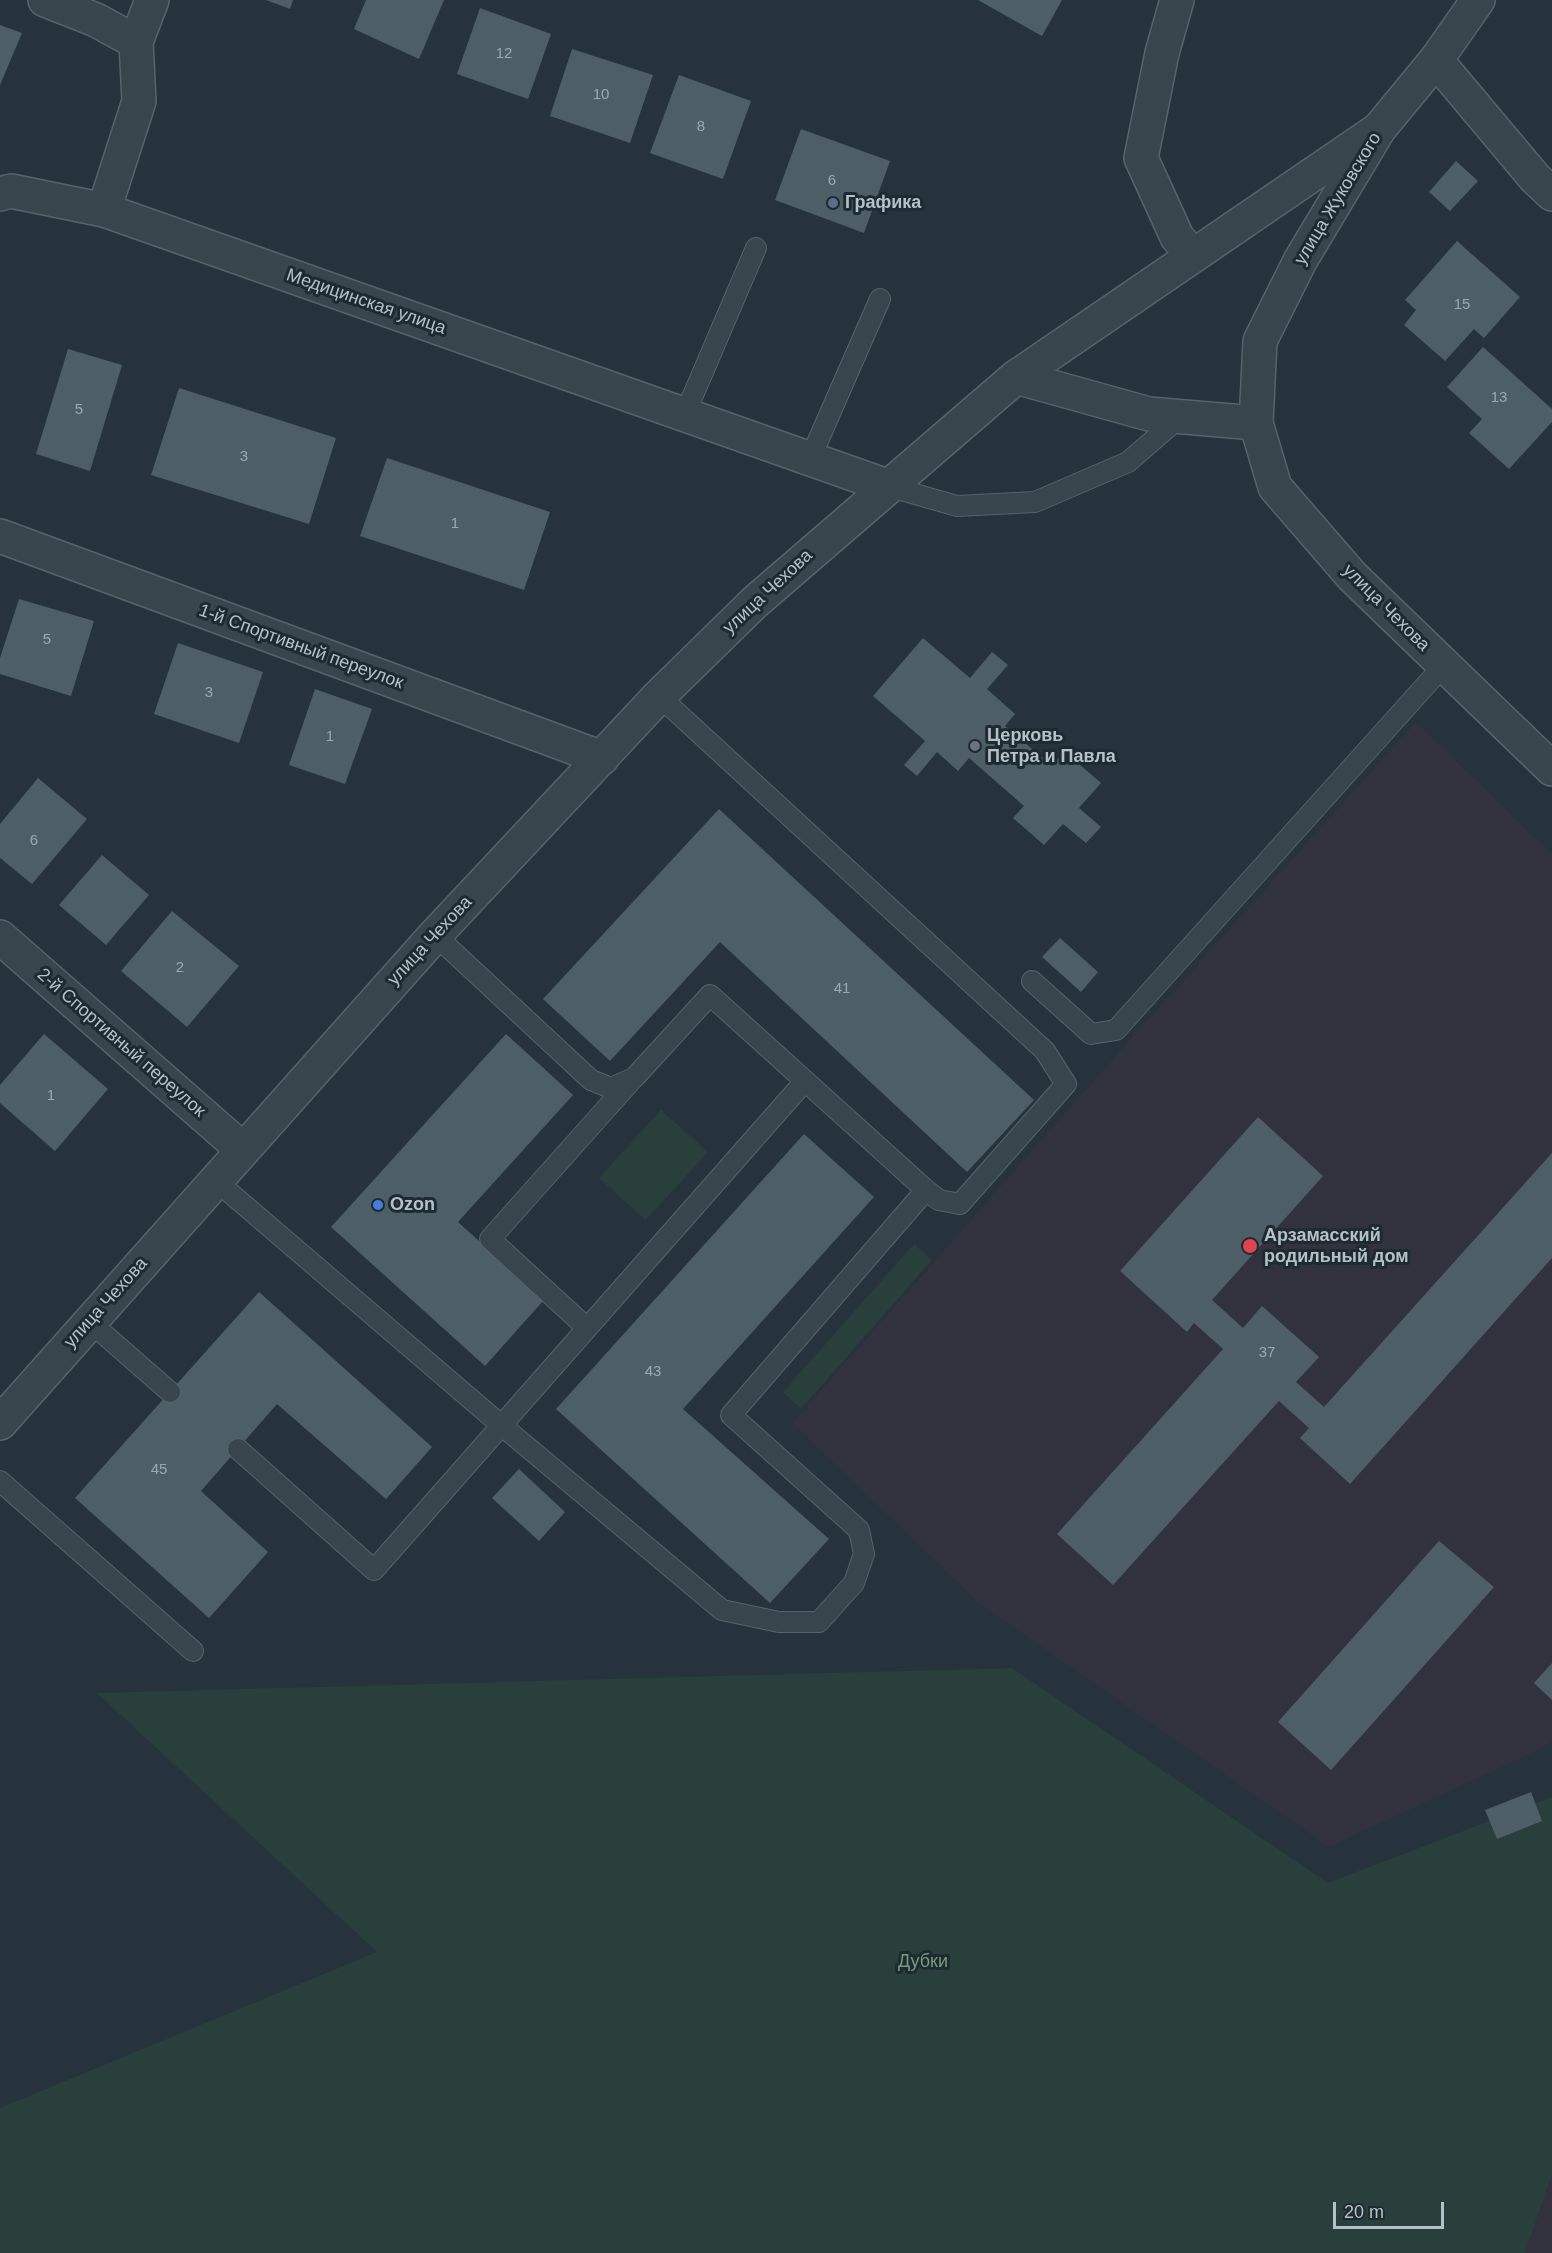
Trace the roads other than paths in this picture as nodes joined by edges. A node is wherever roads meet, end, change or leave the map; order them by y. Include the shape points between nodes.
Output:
1 (45, 0) edge
2 (152, 0) edge
3 (1177, 0) edge
4 (1478, 0) edge
5 (136, 42) junction
6 (1436, 60) junction
7 (1379, 129) junction
8 (0, 194) edge
9 (1552, 194) edge
10 (104, 210) junction
11 (756, 248) dead end
12 (1193, 256) junction
13 (880, 299) dead end
14 (1016, 377) junction
15 (685, 414) junction
16 (1180, 417) junction
17 (1256, 423) junction
18 (810, 459) junction
19 (887, 486) junction
20 (0, 536) edge
21 (1444, 665) junction
22 (659, 696) junction
23 (602, 758) junction
24 (1552, 768) edge
25 (435, 935) junction
26 (0, 937) edge
27 (1032, 981) dead end
28 (634, 1078) junction
29 (805, 1081) junction
30 (242, 1149) junction
31 (215, 1180) junction
32 (926, 1190) junction
33 (90, 1322) junction
34 (587, 1328) junction
35 (170, 1392) dead end
36 (0, 1423) edge
37 (501, 1425) junction
38 (238, 1449) dead end
39 (0, 1481) edge
40 (193, 1651) dead end

1 - 5 street via 96,20
2 - 5 street
3 - 12 street via 1141,158 1177,237
4 - 6 street, улица Жуковского
5 - 10 street via 139,101
6 - 7 street, улица Жуковского
6 - 9 street
7 - 12 street, улица Чехова
7 - 17 street, улица Жуковского via 1300,261 1260,341
8 - 10 street, Медицинская улица via 11,191
10 - 15 street, Медицинская улица
11 - 15 lane
12 - 14 street, улица Чехова
13 - 18 lane
14 - 16 street via 1149,414
14 - 19 street, улица Чехова
15 - 18 street, Медицинская улица
16 - 17 street
16 - 19 lane via 1128,462 1035,502 957,506
17 - 21 street, улица Чехова via 1275,487 1352,576
18 - 19 street, Медицинская улица
19 - 22 street, улица Чехова via 755,602
20 - 23 street, 1-й Спортивный переулок
21 - 24 street, улица Чехова
21 - 27 lane via 1116,1030 1091,1034
22 - 23 street, улица Чехова
22 - 32 lane via 1045,1051 1066,1084 960,1204 939,1200
23 - 25 street, улица Чехова
25 - 28 lane via 591,1080 611,1088
25 - 30 street, улица Чехова
26 - 30 street, 2-й Спортивный переулок
28 - 29 lane via 710,995
28 - 34 lane via 490,1239
29 - 32 lane
29 - 34 lane
30 - 31 street, улица Чехова
31 - 33 street, улица Чехова
31 - 37 lane
32 - 37 lane via 731,1415 859,1530 864,1554 854,1583 819,1622 779,1622 722,1610
33 - 35 lane
33 - 36 street, улица Чехова
34 - 37 lane
37 - 38 lane via 374,1570
39 - 40 lane

